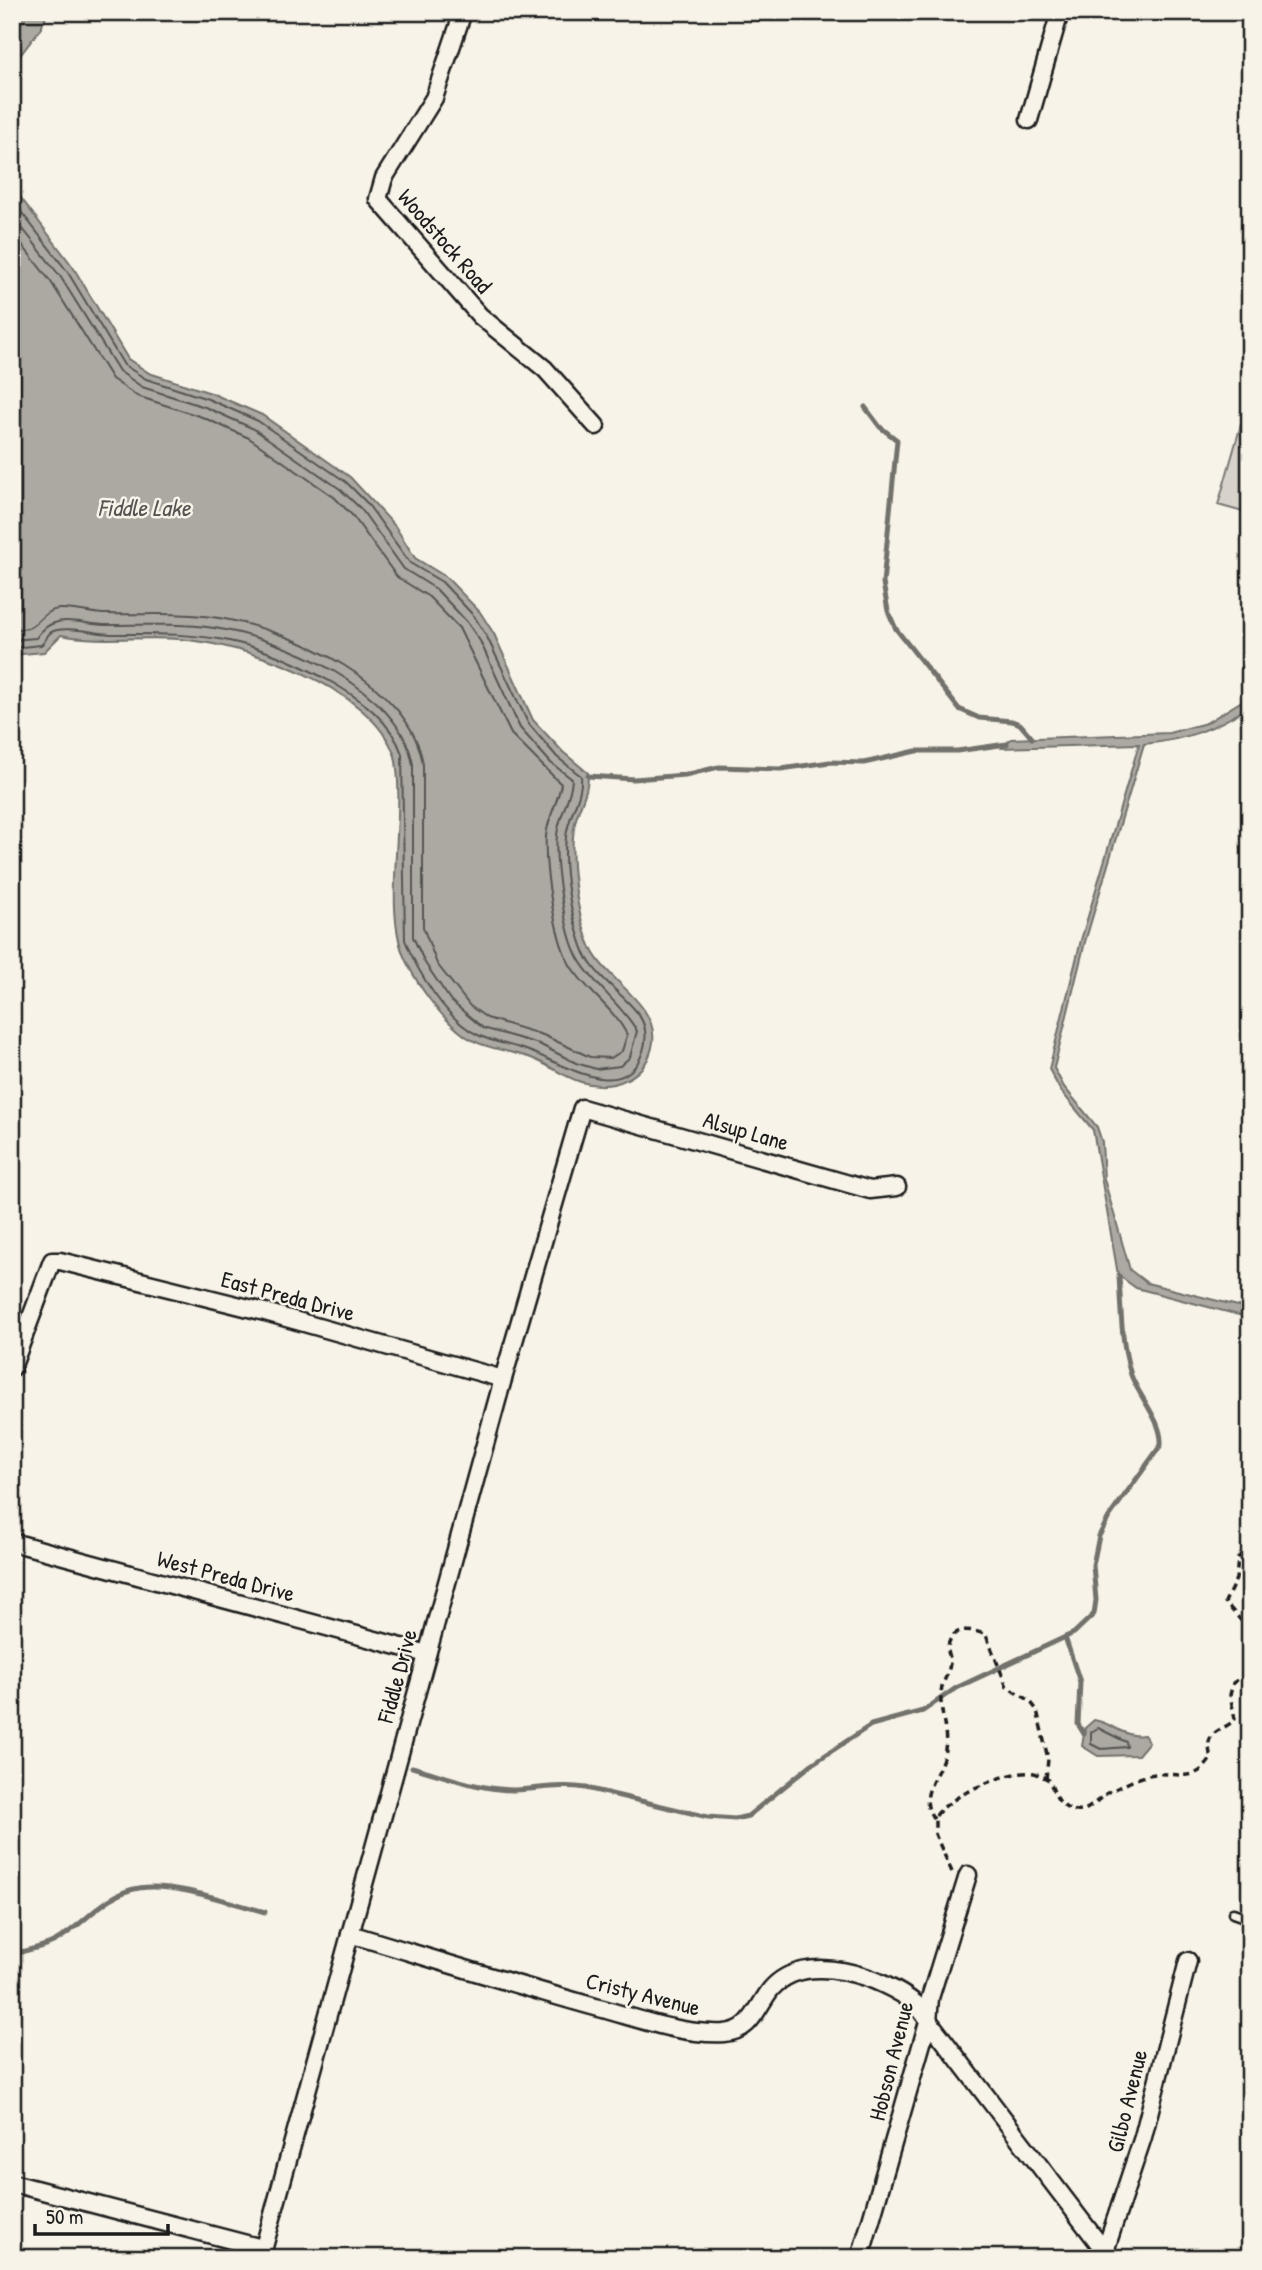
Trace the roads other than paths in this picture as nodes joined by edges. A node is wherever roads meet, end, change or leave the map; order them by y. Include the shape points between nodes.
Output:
1 (463, 12) edge
2 (1060, 12) edge
3 (1029, 120) dead end
4 (596, 426) dead end
5 (582, 1108) joint
6 (897, 1187) dead end
7 (12, 1368) edge
8 (503, 1379) junction
9 (12, 1542) edge
10 (427, 1654) junction
11 (968, 1875) dead end
12 (1233, 1913) dead end
13 (1250, 1919) edge
14 (350, 1934) junction
15 (1188, 1961) dead end
16 (928, 2022) junction
17 (12, 2183) edge
18 (262, 2253) edge
19 (1108, 2255) edge
20 (860, 2258) edge

1 - 4 street, Woodstock Road via 434,98 384,178 378,199 480,316 545,369
2 - 3 street
5 - 6 street, Alsup Lane via 870,1190
5 - 8 street, Fiddle Drive
7 - 8 street, East Preda Drive via 52,1262 60,1261
8 - 10 street, Fiddle Drive
9 - 10 street, West Preda Drive
10 - 14 street, Fiddle Drive
11 - 16 street, Hobson Avenue via 930,1998
12 - 13 lane
14 - 16 street, Cristy Avenue via 706,2034 738,2032 752,2020 772,1988 797,1971 832,1969 900,1991
14 - 18 street, Fiddle Drive
15 - 19 street, Gilbo Avenue
16 - 19 street, Cristy Avenue
16 - 20 street, Hobson Avenue
17 - 18 street

